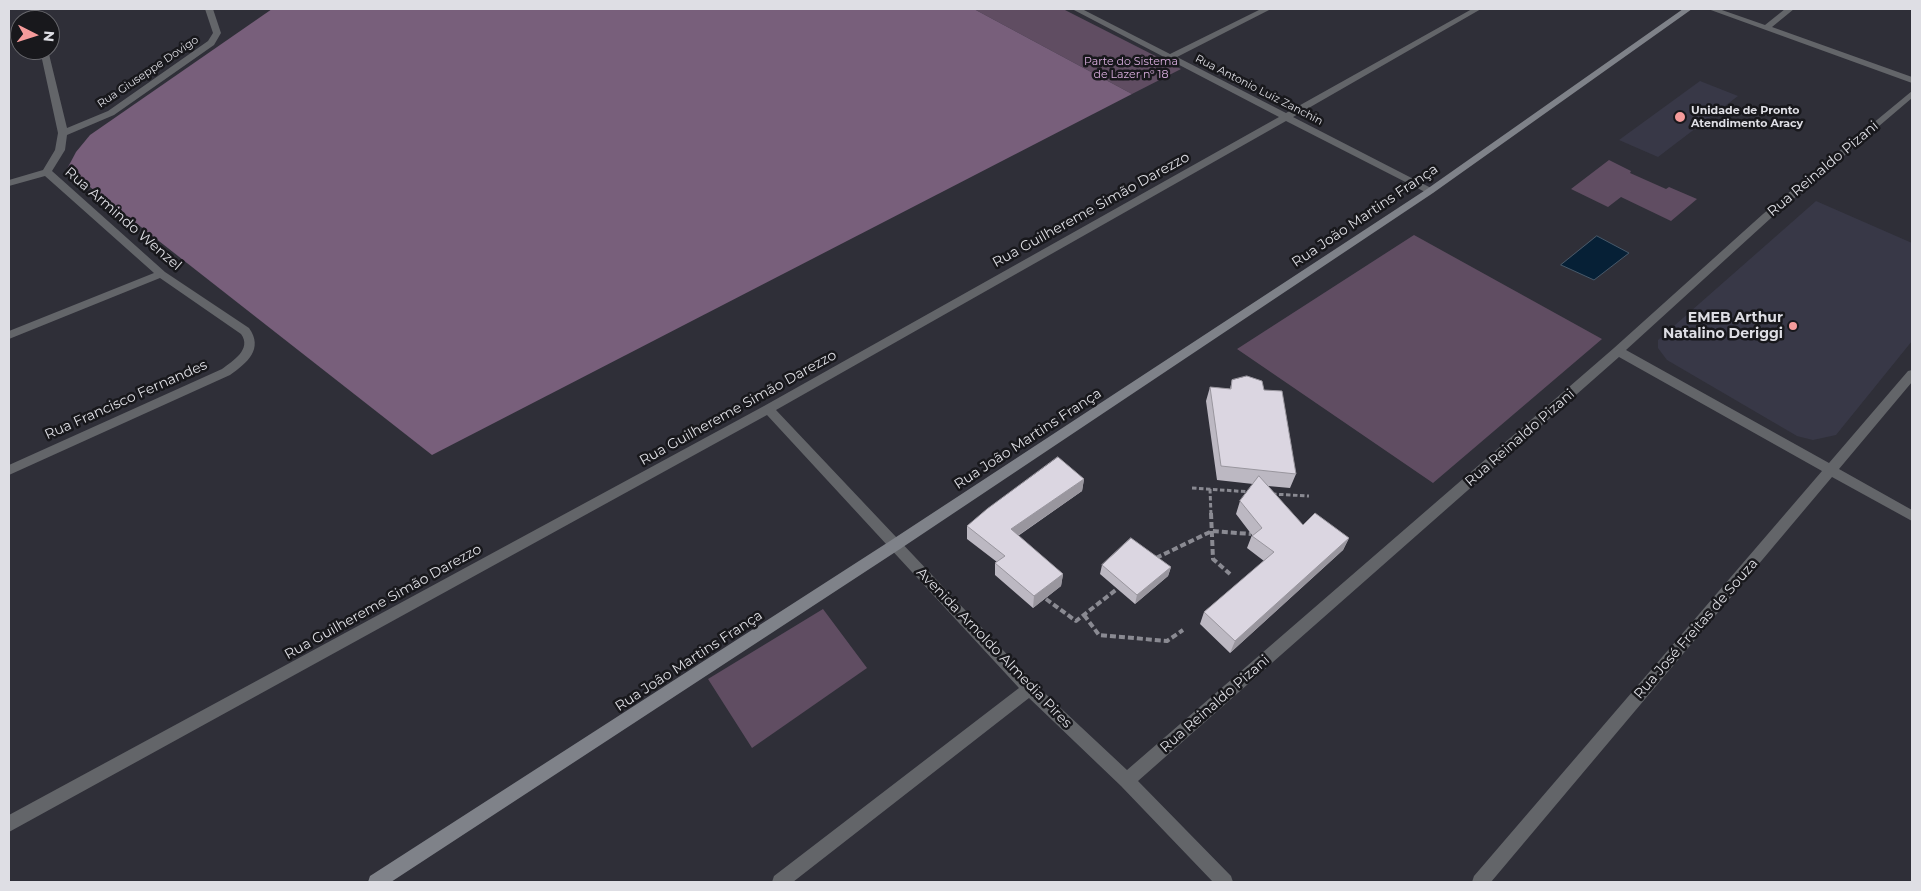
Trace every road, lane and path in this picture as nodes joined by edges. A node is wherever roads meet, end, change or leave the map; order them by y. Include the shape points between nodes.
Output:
1 (208, 9) edge
2 (1076, 9) edge
3 (1266, 9) edge
4 (1476, 9) edge
5 (1688, 9) edge
6 (1712, 9) edge
7 (1790, 9) edge
8 (1767, 28) junction
9 (1171, 57) junction
10 (46, 60) edge
11 (1912, 80) edge
12 (1912, 94) edge
13 (1287, 118) junction
14 (63, 134) junction
15 (47, 172) junction
16 (9, 183) edge
17 (1430, 192) junction
18 (161, 274) junction
19 (9, 336) edge
20 (249, 350) joint
21 (1618, 351) junction
22 (1912, 374) edge
23 (768, 410) junction
24 (9, 470) edge
25 (1831, 471) junction
26 (1192, 488) dead end
27 (1210, 489) junction
28 (1259, 493) edge
29 (1269, 493) edge
30 (1309, 496) dead end
31 (1912, 516) edge
32 (1212, 532) junction
33 (1251, 534) edge
34 (895, 545) junction
35 (1148, 562) edge
36 (1230, 574) dead end
37 (1117, 588) edge
38 (1046, 599) edge
39 (1084, 615) junction
40 (1183, 630) dead end
41 (1030, 689) junction
42 (1127, 782) junction
43 (9, 824) edge
44 (376, 882) edge
45 (780, 882) edge
46 (1225, 882) edge
47 (1480, 882) edge

1 - 14 street, Rua Giuseppe Dovigo via 217,33 210,43 111,113
2 - 9 street, Rua Antonio Luiz Zanchin
3 - 9 street
4 - 13 street, Rua Guilhereme Simão Darezzo
5 - 17 main road, Rua João Martins França
6 - 8 street
7 - 8 street
8 - 11 street
9 - 13 street, Rua Antonio Luiz Zanchin
10 - 14 street
12 - 21 street, Rua Reinaldo Pizani via 1767,216
13 - 17 street, Rua Antonio Luiz Zanchin
13 - 23 street, Rua Guilhereme Simão Darezzo
14 - 15 street, Rua Armindo Wenzel via 60,150
15 - 16 street
15 - 18 street, Rua Armindo Wenzel
17 - 34 main road, Rua João Martins França
18 - 19 street
18 - 20 street, Rua Armindo Wenzel via 245,331 250,337
20 - 24 street, Rua Francisco Fernandes via 226,372
21 - 25 street
21 - 42 street, Rua Reinaldo Pizani
22 - 25 street, Rua José Freitas de Souza
23 - 34 street, Avenida Arnoldo Almedia Pires
23 - 43 street, Rua Guilhereme Simão Darezzo
25 - 31 street
25 - 47 street, Rua José Freitas de Souza
26 - 27 path
27 - 28 path
27 - 32 path
29 - 30 path
32 - 33 path
32 - 35 path
32 - 36 path via 1213,559
34 - 41 street, Avenida Arnoldo Almedia Pires
34 - 44 main road, Rua João Martins França
37 - 39 path
38 - 39 path via 1076,621
39 - 40 path via 1099,635 1167,641
41 - 42 street, Avenida Arnoldo Almedia Pires
41 - 45 street
42 - 46 street, Avenida Arnoldo Almedia Pires

